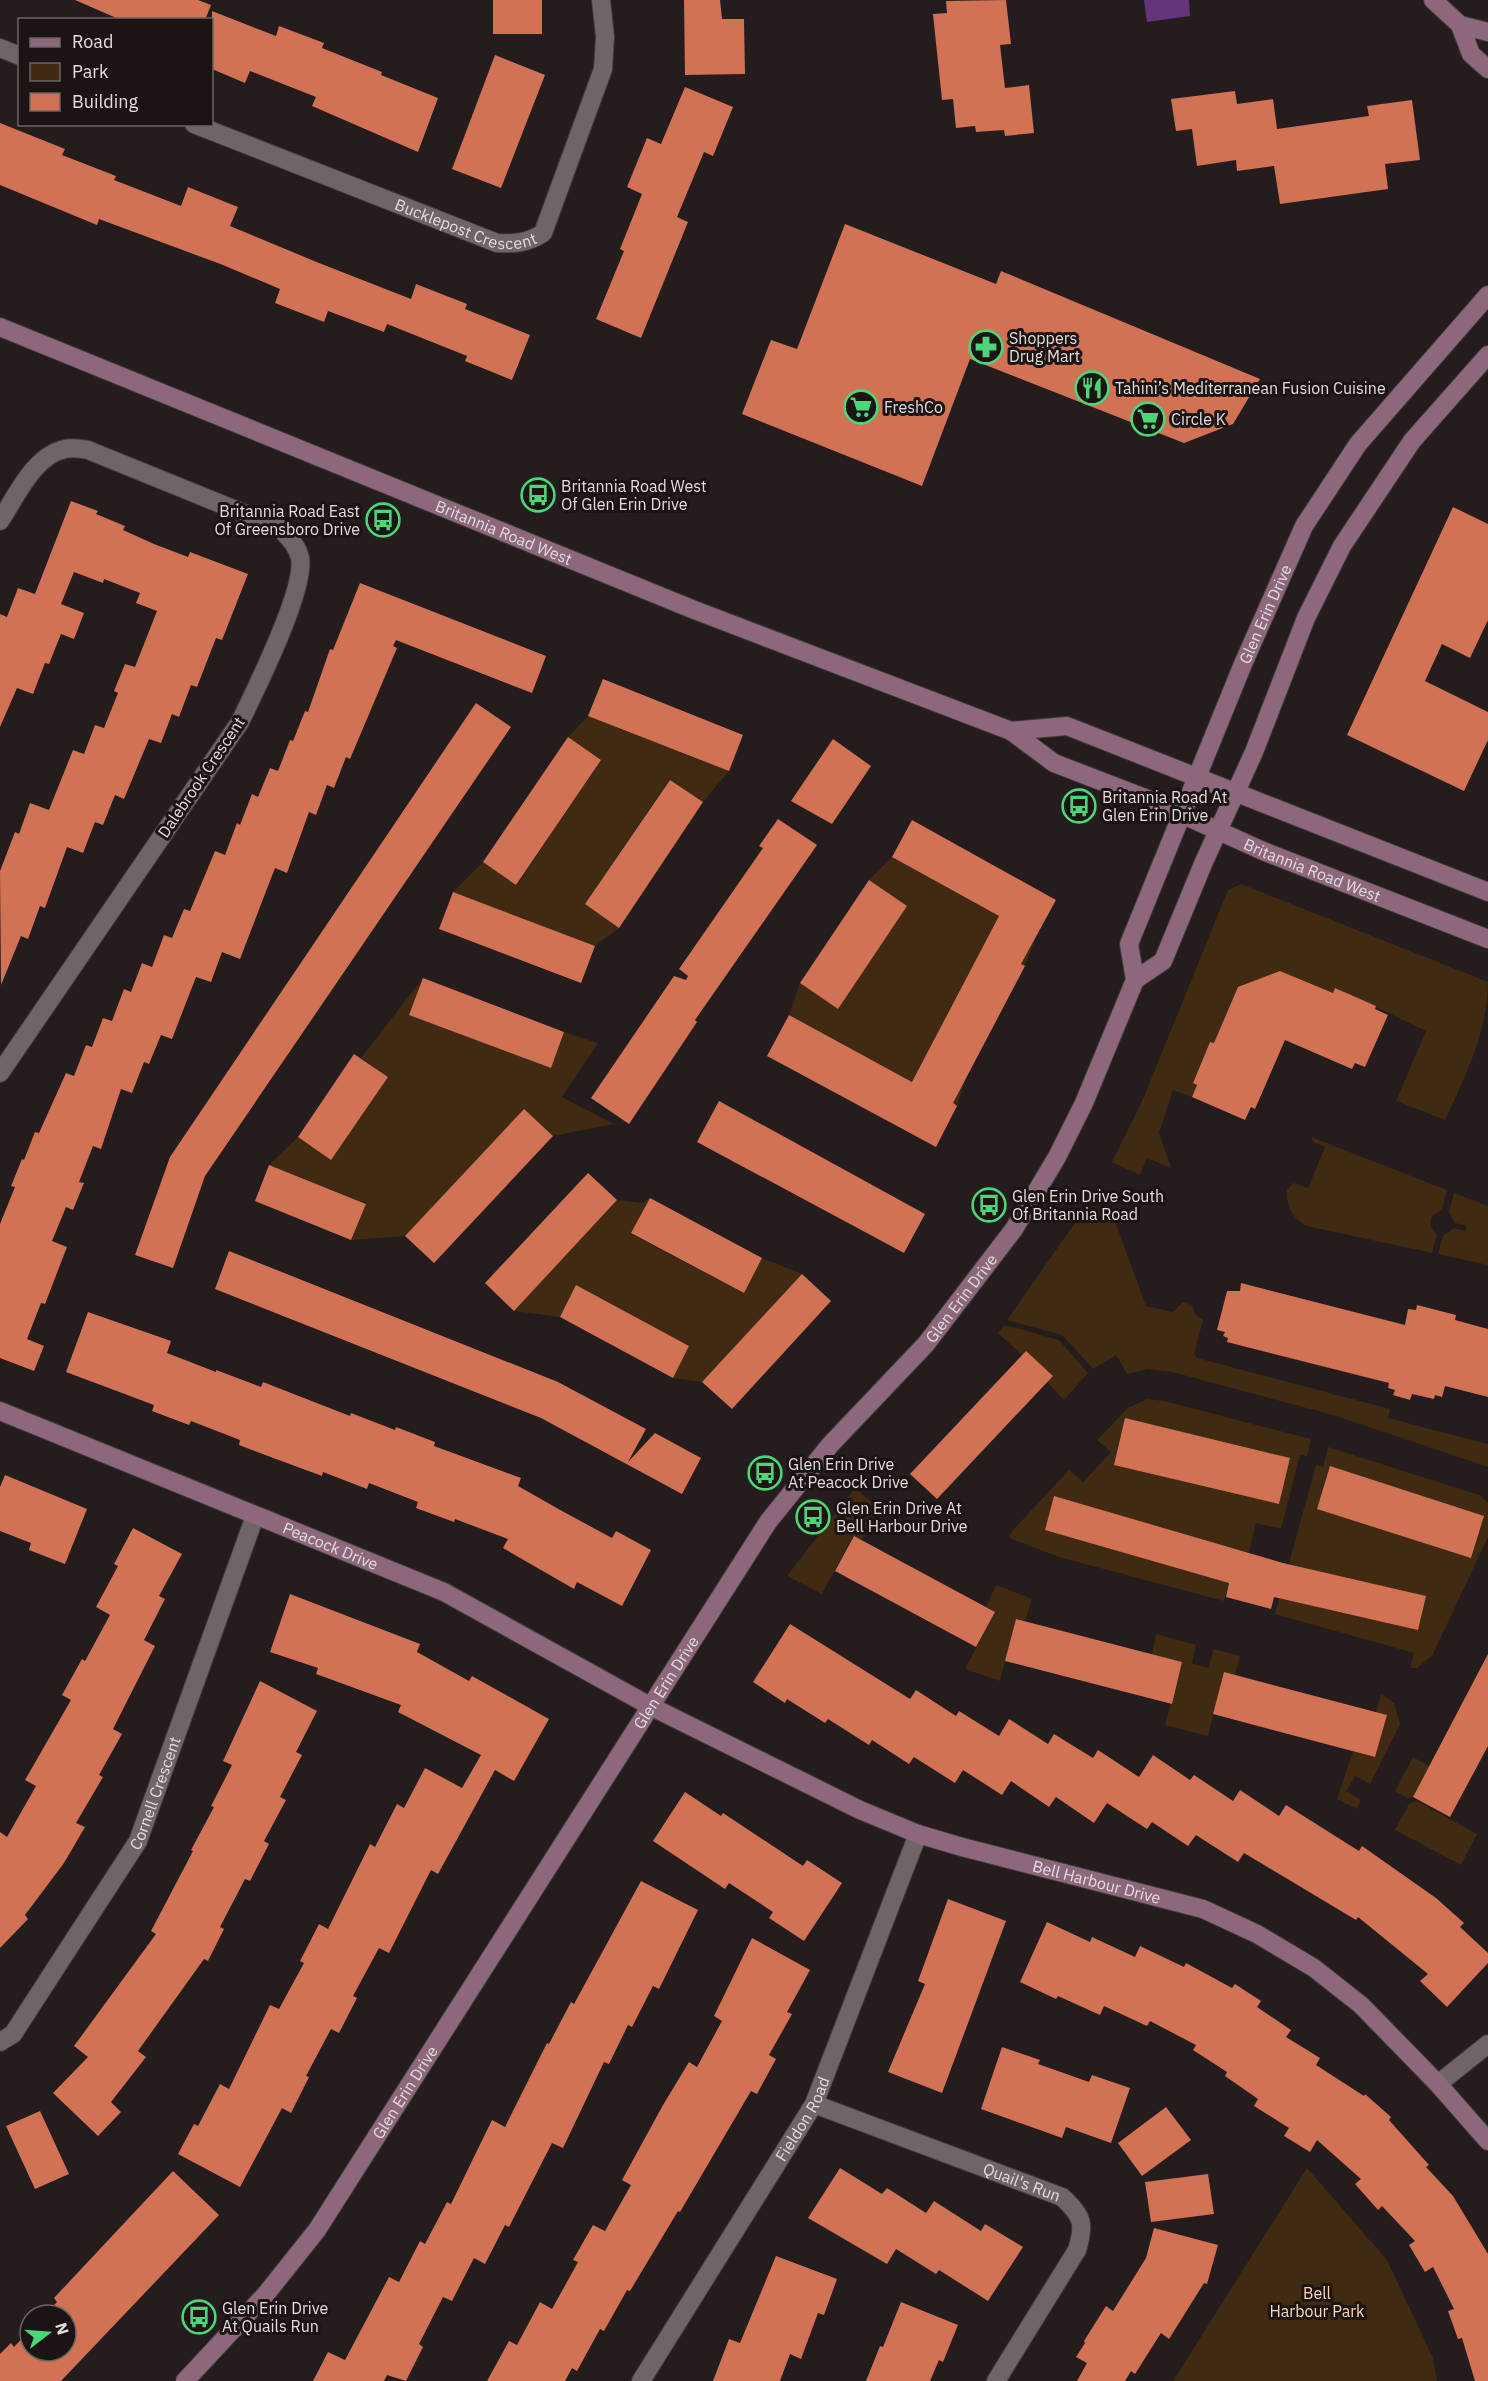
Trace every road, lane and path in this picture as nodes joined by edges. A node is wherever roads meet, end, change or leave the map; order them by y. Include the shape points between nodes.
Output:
1 (601, 0) edge
2 (1433, 0) edge
3 (1460, 25) junction
4 (1488, 32) edge
5 (0, 48) edge
6 (18, 55) edge
7 (1488, 69) edge
8 (199, 126) edge
9 (1488, 295) edge
10 (0, 327) edge
11 (1488, 355) edge
12 (0, 521) edge
13 (1011, 731) junction
14 (1197, 778) junction
15 (1235, 793) junction
16 (1181, 814) junction
17 (1217, 831) junction
18 (1488, 891) edge
19 (1488, 939) edge
20 (1135, 980) junction
21 (0, 1073) edge
22 (0, 1411) edge
23 (255, 1516) junction
24 (650, 1706) junction
25 (918, 1834) junction
26 (0, 2042) edge
27 (1488, 2044) edge
28 (1438, 2084) junction
29 (814, 2104) junction
30 (1488, 2141) edge
31 (185, 2381) edge
32 (640, 2381) edge
33 (996, 2381) edge

1 - 8 street, Bucklepost Crescent via 603,69 543,233 534,239 518,244 496,243
2 - 3 street
3 - 4 street
3 - 7 street via 1471,54
5 - 6 street
9 - 14 street, Glen Erin Drive via 1358,444 1304,526
10 - 13 street, Britannia Road West via 671,600
11 - 15 street via 1412,441 1342,546 1306,618
12 - 21 street, Dalebrook Crescent via 36,467 51,453 66,448 88,450 280,528 292,541 300,559 298,584 269,662 240,722
13 - 14 street, Britannia Road West via 1067,726
13 - 16 street, Britannia Road West via 1054,763
14 - 15 street, Britannia Road West
14 - 16 street, Glen Erin Drive
15 - 17 street
15 - 18 street, Britannia Road West
16 - 17 street, Britannia Road West
16 - 20 street, Glen Erin Drive via 1129,944
17 - 19 street, Britannia Road West
17 - 20 street via 1163,961
20 - 24 street, Glen Erin Drive via 1084,1103 1014,1229 926,1344 830,1445 768,1522
22 - 23 street, Peacock Drive
23 - 24 street, Peacock Drive via 444,1592
23 - 26 street, Cornell Crescent via 138,1840 13,2034
24 - 25 street, Bell Harbour Drive via 860,1810
24 - 31 street, Glen Erin Drive via 317,2230 266,2294
25 - 28 street, Bell Harbour Drive via 1203,1909 1257,1934 1314,1968 1362,2005
25 - 29 street, Fieldon Road
27 - 28 street
28 - 30 street, Bell Harbour Drive
29 - 32 street, Fieldon Road
29 - 33 street, Quail's Run via 1062,2197 1078,2211 1083,2230 1077,2250

